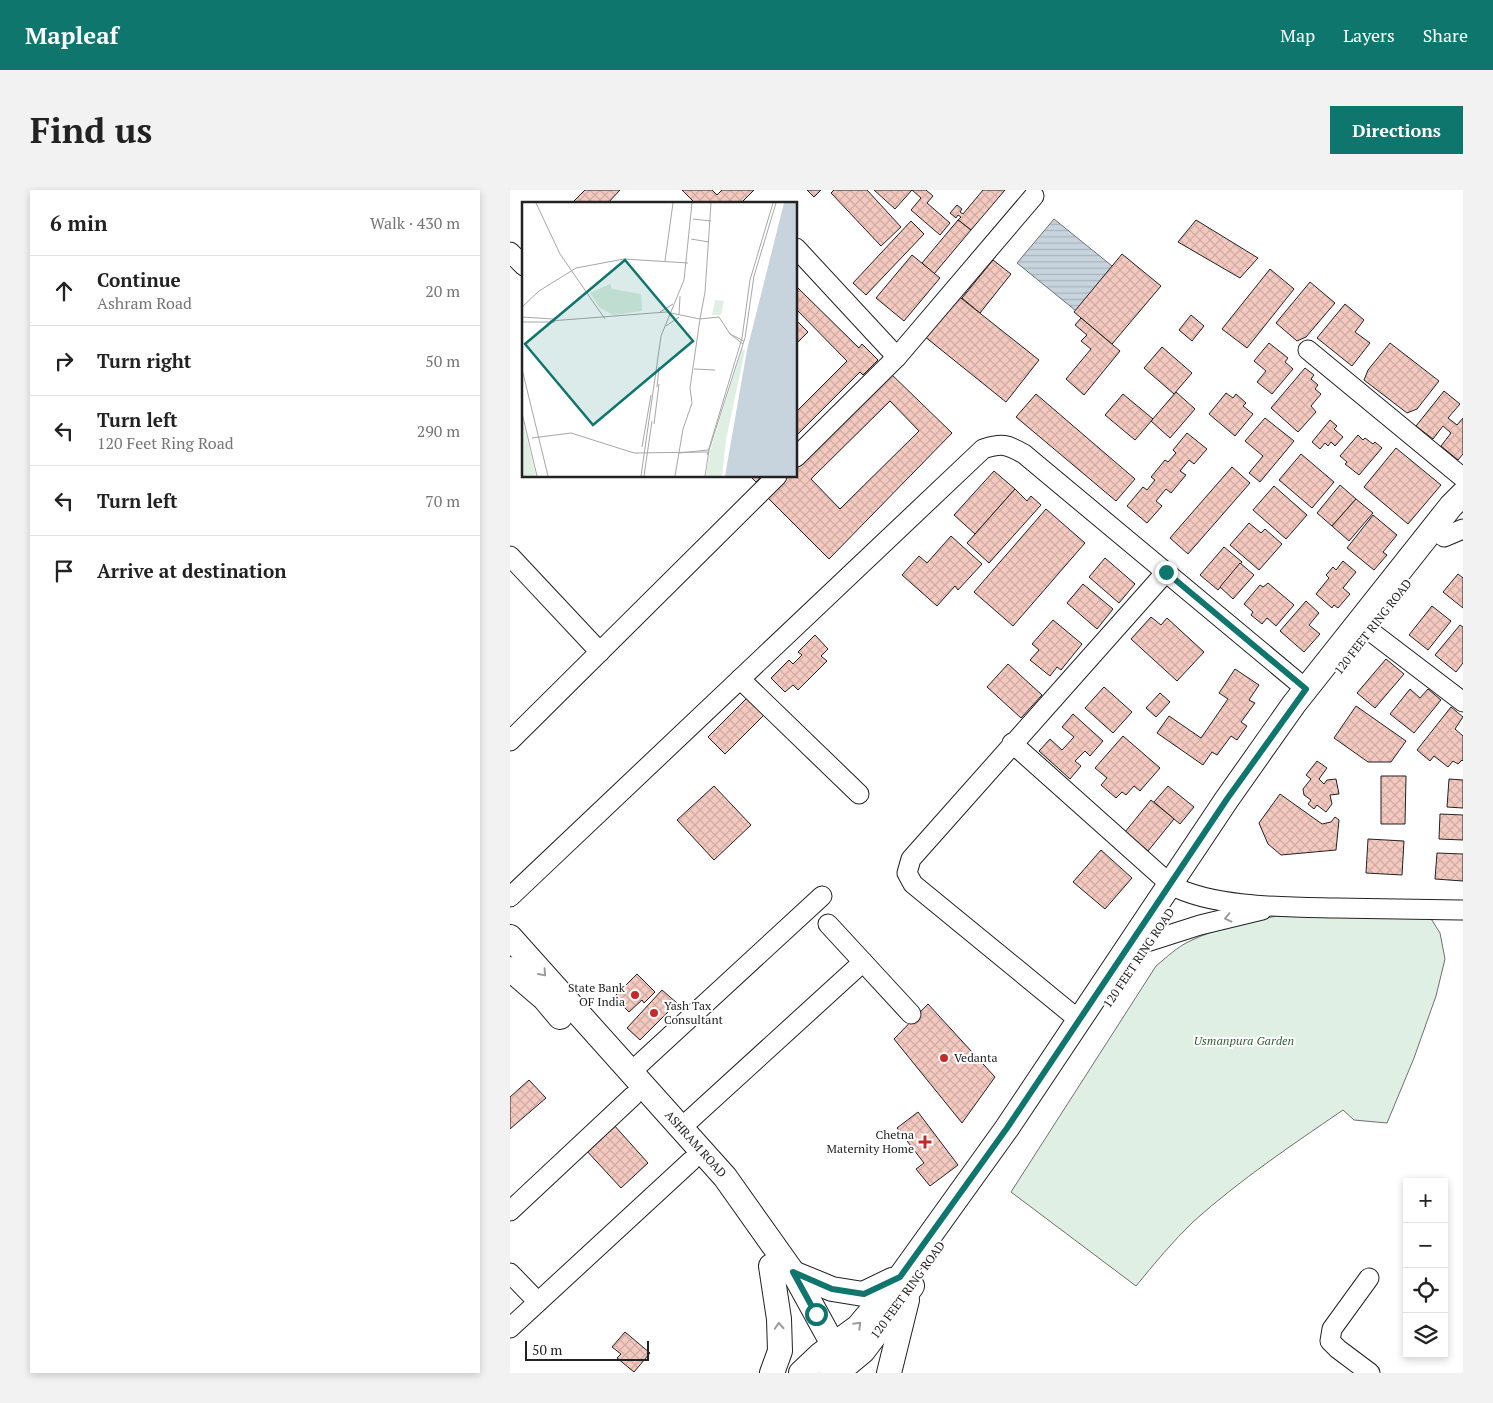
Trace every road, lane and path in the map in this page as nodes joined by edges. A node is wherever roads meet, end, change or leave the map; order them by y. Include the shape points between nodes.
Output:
1 (1034, 196) dead end
2 (798, 250) edge
3 (510, 252) edge
4 (522, 264) edge
5 (1308, 350) dead end
6 (897, 357) junction
7 (798, 455) edge
8 (774, 478) edge
9 (1463, 483) edge
10 (1463, 513) edge
11 (1448, 531) edge
12 (510, 556) edge
13 (1166, 572) junction
14 (1370, 631) junction
15 (600, 652) junction
16 (740, 678) junction
17 (1306, 689) junction
18 (1463, 702) edge
19 (510, 741) edge
20 (1012, 744) junction
21 (859, 794) dead end
22 (1177, 888) junction
23 (822, 896) dead end
24 (510, 897) edge
25 (1276, 907) junction
26 (1463, 910) edge
27 (828, 924) dead end
28 (510, 937) edge
29 (1144, 938) junction
30 (863, 962) junction
31 (510, 969) edge
32 (911, 1014) dead end
33 (1079, 1020) junction
34 (631, 1072) junction
35 (633, 1096) junction
36 (681, 1128) junction
37 (690, 1161) junction
38 (510, 1211) edge
39 (782, 1269) junction
40 (510, 1273) edge
41 (1368, 1278) dead end
42 (905, 1282) junction
43 (538, 1302) junction
44 (510, 1328) edge
45 (835, 1364) edge
46 (772, 1373) edge
47 (801, 1373) edge
48 (889, 1373) edge
49 (1370, 1373) edge

1 - 6 street
2 - 6 street
3 - 4 street
5 - 9 street
6 - 7 street
8 - 15 street
9 - 11 main road
10 - 11 main road
11 - 14 main road, 120 FEET RING ROAD
11 - 17 main road, 120 FEET RING ROAD
12 - 15 street
13 - 16 street via 1024,454 1004,444 995,445 983,448
13 - 17 street
13 - 20 street
14 - 18 street
14 - 22 main road, 120 FEET RING ROAD via 1309,708
15 - 19 street
16 - 21 street
16 - 24 street
17 - 22 main road, 120 FEET RING ROAD via 1227,799
20 - 22 street
20 - 33 street via 911,859 907,873 913,884
22 - 25 street via 1216,899
22 - 29 main road, 120 FEET RING ROAD
23 - 34 street
25 - 26 street
25 -> 29 street
27 - 30 street
28 -> 34 main road, ASHRAM ROAD
29 - 33 main road, 120 FEET RING ROAD
29 - 42 main road, 120 FEET RING ROAD via 1020,1138
30 - 32 street
30 - 36 street
31 - 35 main road, ASHRAM ROAD via 544,998
33 - 42 main road, 120 FEET RING ROAD
34 - 36 main road, ASHRAM ROAD
35 - 37 main road, ASHRAM ROAD
35 - 38 street
36 - 39 main road, ASHRAM ROAD via 725,1177
37 - 39 main road, ASHRAM ROAD
37 - 43 street
39 - 42 main road via 832,1289 864,1294
39 - 45 main road, ASHRAM ROAD via 784,1285
46 -> 39 main road via 780,1351
40 - 43 street
41 - 49 street via 1332,1329 1330,1341
42 - 45 main road, 120 FEET RING ROAD via 864,1351
42 - 48 main road
43 - 44 street
45 - 47 main road, 120 FEET RING ROAD

